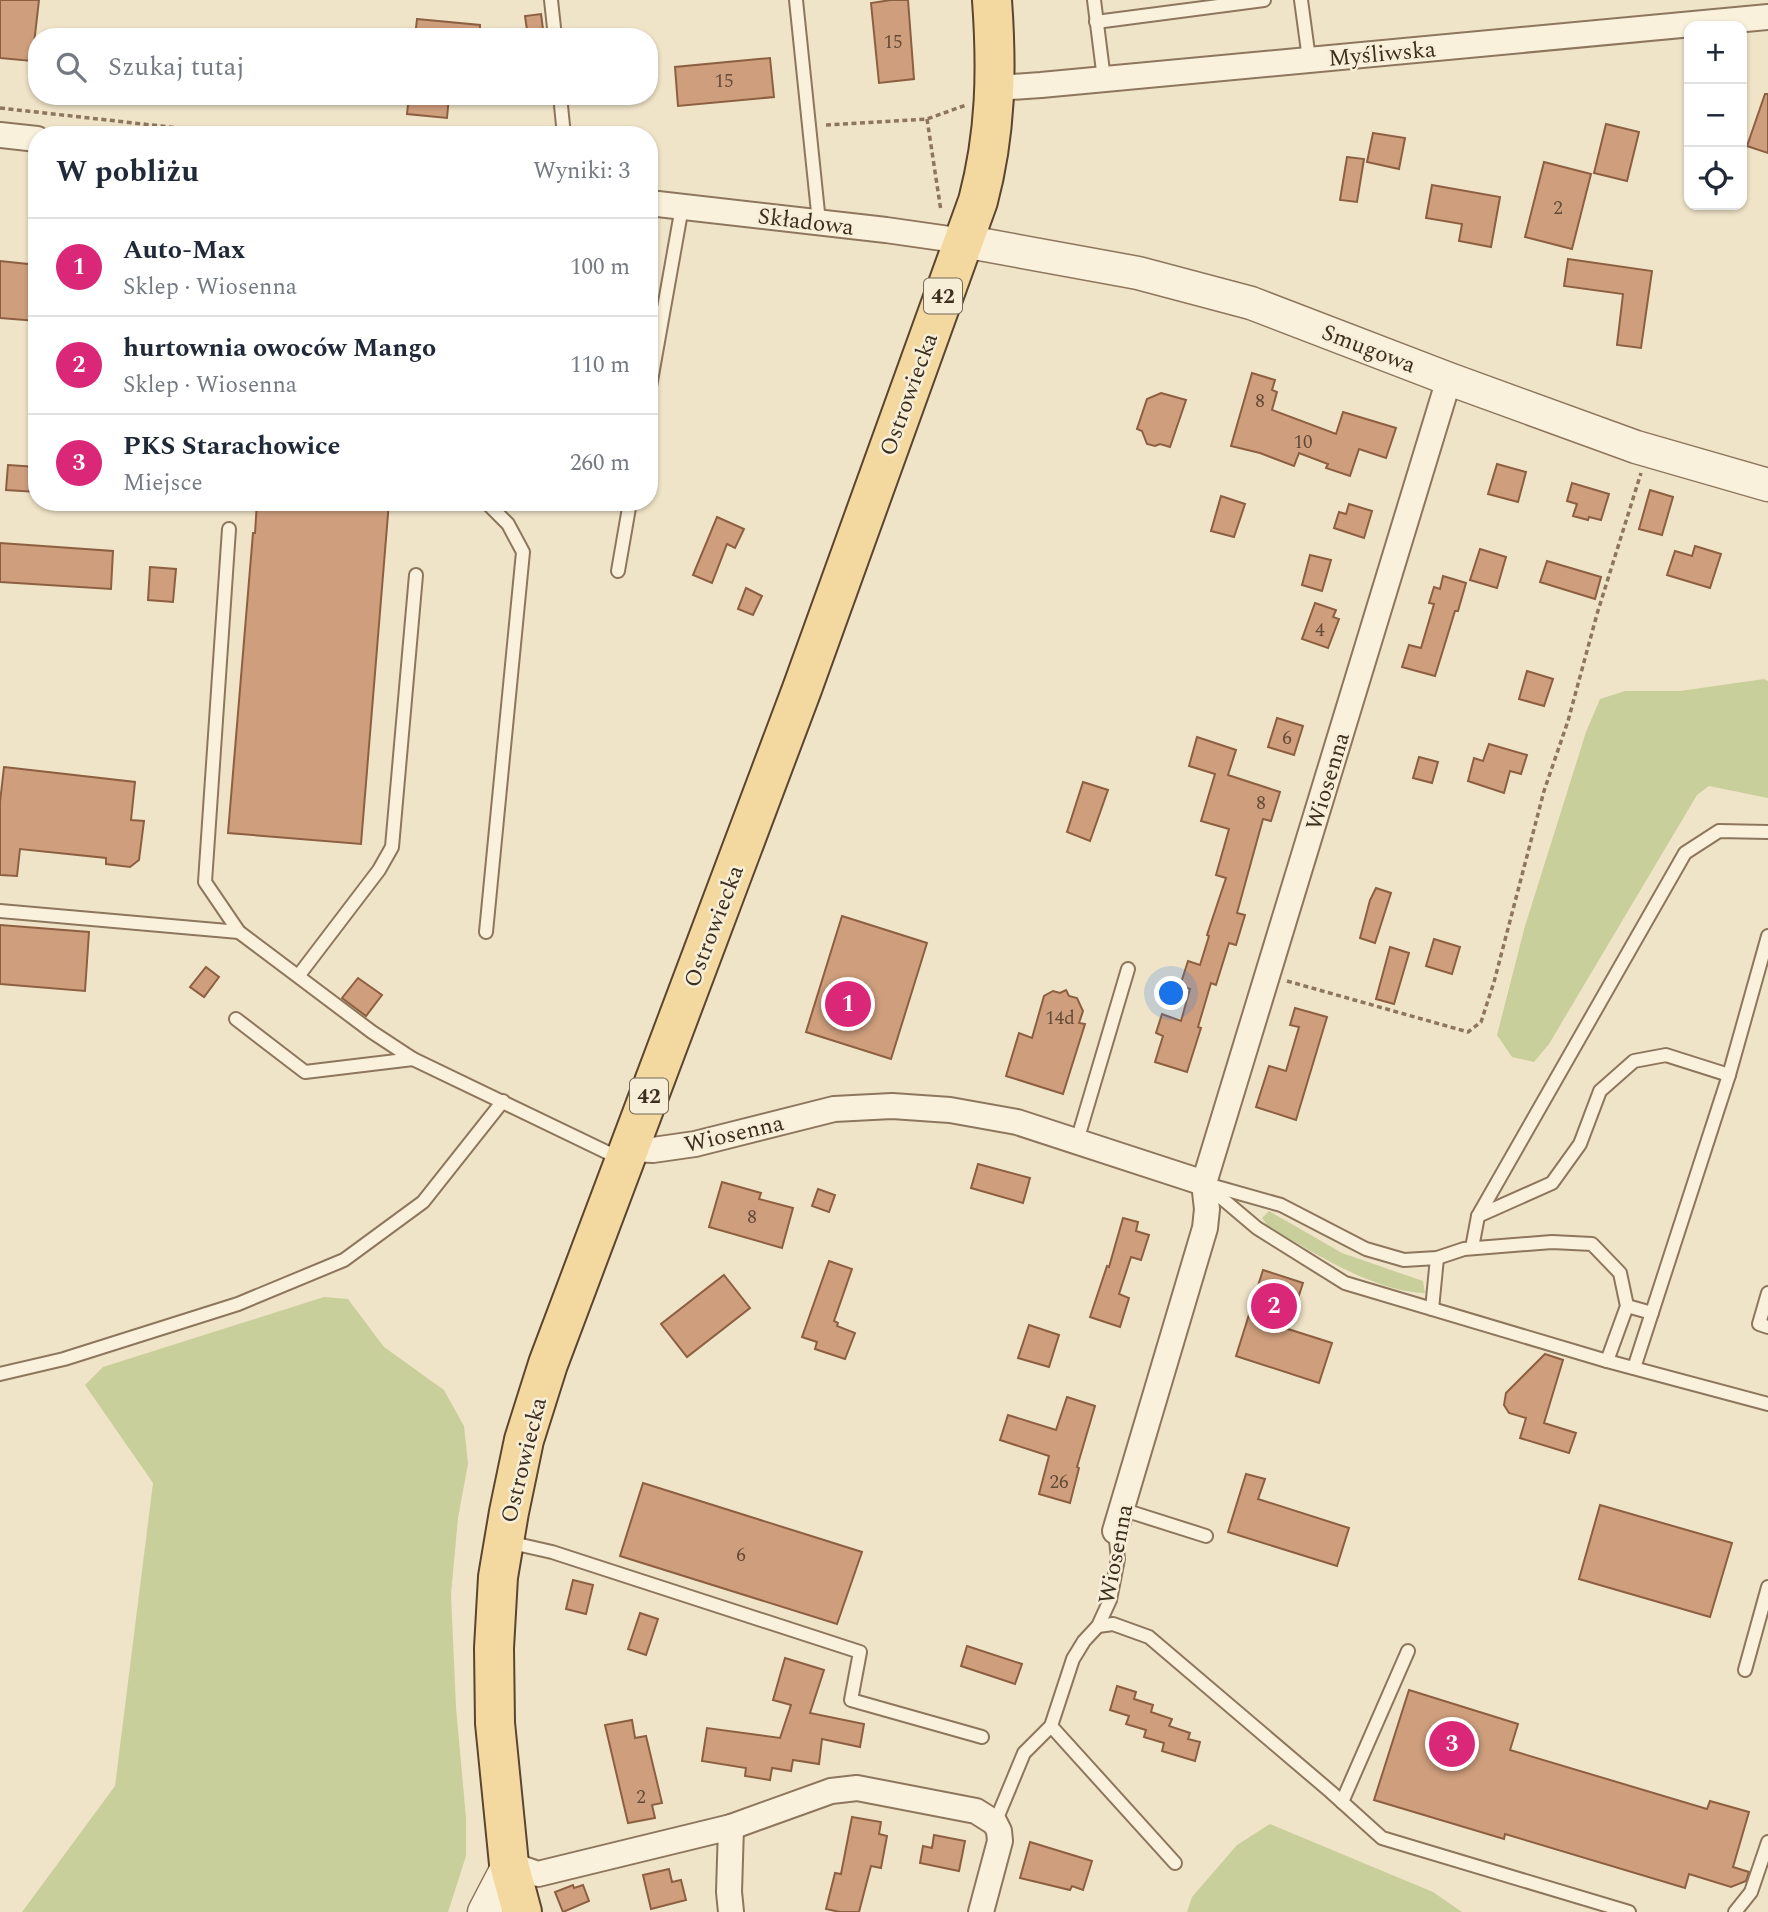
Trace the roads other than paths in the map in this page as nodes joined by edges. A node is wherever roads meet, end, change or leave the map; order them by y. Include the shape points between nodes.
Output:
1 (551, 0) edge
2 (796, 0) edge
3 (992, 0) edge
4 (1094, 0) edge
5 (1264, 0) edge
6 (1301, 0) edge
7 (1768, 17) edge
8 (1096, 22) junction
9 (554, 28) edge
10 (1309, 59) junction
11 (1104, 79) junction
12 (984, 95) junction
13 (561, 105) edge
14 (563, 126) edge
15 (0, 135) edge
16 (28, 138) edge
17 (658, 204) edge
18 (682, 206) junction
19 (819, 222) junction
20 (952, 226) junction
21 (658, 341) edge
22 (1449, 379) junction
23 (1768, 485) edge
24 (495, 511) edge
25 (628, 511) edge
26 (229, 529) dead end
27 (618, 571) dead end
28 (416, 575) dead end
29 (1768, 832) edge
30 (0, 911) edge
31 (239, 932) junction
32 (486, 932) dead end
33 (1768, 936) edge
34 (1128, 969) dead end
35 (299, 975) junction
36 (236, 1019) dead end
37 (413, 1059) junction
38 (1729, 1075) junction
39 (503, 1101) junction
40 (1077, 1142) junction
41 (626, 1155) junction
42 (1204, 1183) junction
43 (1478, 1216) junction
44 (1472, 1248) junction
45 (1437, 1258) junction
46 (1768, 1293) edge
47 (1627, 1306) junction
48 (1432, 1309) junction
49 (1652, 1313) junction
50 (1768, 1327) edge
51 (1607, 1362) junction
52 (1634, 1368) junction
53 (0, 1374) edge
54 (1768, 1404) edge
55 (1118, 1520) junction
56 (1206, 1536) dead end
57 (504, 1542) junction
58 (1768, 1587) edge
59 (1098, 1626) junction
60 (1408, 1651) dead end
61 (1745, 1670) dead end
62 (1051, 1726) junction
63 (982, 1737) dead end
64 (1342, 1802) junction
65 (995, 1823) junction
66 (731, 1828) junction
67 (1768, 1842) edge
68 (1175, 1863) dead end
69 (509, 1864) junction
70 (484, 1912) edge
71 (522, 1912) edge
72 (731, 1912) edge
73 (981, 1912) edge
74 (1629, 1912) edge
75 (1735, 1912) edge

1 - 9 lane
2 - 19 lane
3 - 12 main road, Ostrowiecka / 42
4 - 8 lane
5 - 8 lane
6 - 10 lane
7 - 10 street, Myśliwska
8 - 11 lane
10 - 11 street, Myśliwska
11 - 12 street, Myśliwska
12 - 20 main road, Ostrowiecka / 42 via 986,170
13 - 14 lane
15 - 16 street
17 - 18 street, Składowa
18 - 19 street, Składowa
18 - 21 lane
19 - 20 street, Składowa
20 - 22 street, Smugowa via 1251,303
20 - 41 main road, Ostrowiecka / 42 via 802,689
22 - 23 street, Smugowa via 1648,450
22 - 42 street, Wiosenna
24 - 32 lane via 523,552
25 - 27 lane
26 - 31 lane via 205,881
28 - 35 lane via 392,847
29 - 43 lane via 1719,831 1685,853
30 - 31 lane
31 - 35 lane
33 - 38 lane
34 - 40 lane
35 - 37 lane
36 - 37 lane via 305,1072
37 - 39 lane
38 - 43 lane via 1665,1055 1634,1061 1600,1091 1580,1144 1552,1183
38 - 49 lane
39 - 41 lane
39 - 53 lane via 423,1202 344,1259 238,1304 64,1359
40 - 41 street, Wiosenna via 1017,1122 892,1106 834,1110 695,1144
40 - 42 street, Wiosenna
41 - 57 main road, Ostrowiecka / 42 via 524,1440
42 - 45 lane via 1281,1205 1366,1249 1404,1259
42 - 48 lane via 1257,1228 1345,1283
42 - 55 street, Wiosenna via 1205,1228
43 - 44 lane
44 - 45 lane
44 - 47 lane via 1592,1244 1620,1273
45 - 48 lane
46 - 50 lane via 1759,1324
47 - 49 lane
47 - 51 lane
48 - 51 lane
49 - 52 lane
51 - 52 lane
52 - 54 lane
55 - 56 lane
55 - 59 lane, Wiosenna via 1117,1570
57 - 63 lane via 552,1552 860,1652 850,1700
57 - 69 main road, Ostrowiecka / 42 via 495,1636 495,1723
58 - 61 lane
59 - 62 lane, Wiosenna via 1073,1659
59 - 64 lane via 1113,1624 1149,1637
60 - 64 lane
62 - 65 lane, Wiosenna via 1024,1753
62 - 68 lane
64 - 74 lane via 1382,1838
65 - 66 street via 976,1811 857,1788 831,1791
65 - 73 street, Wiosenna via 1000,1841
66 - 69 street via 538,1874
66 - 72 street
67 - 75 lane via 1751,1892
69 - 70 street
69 - 71 main road, 42

